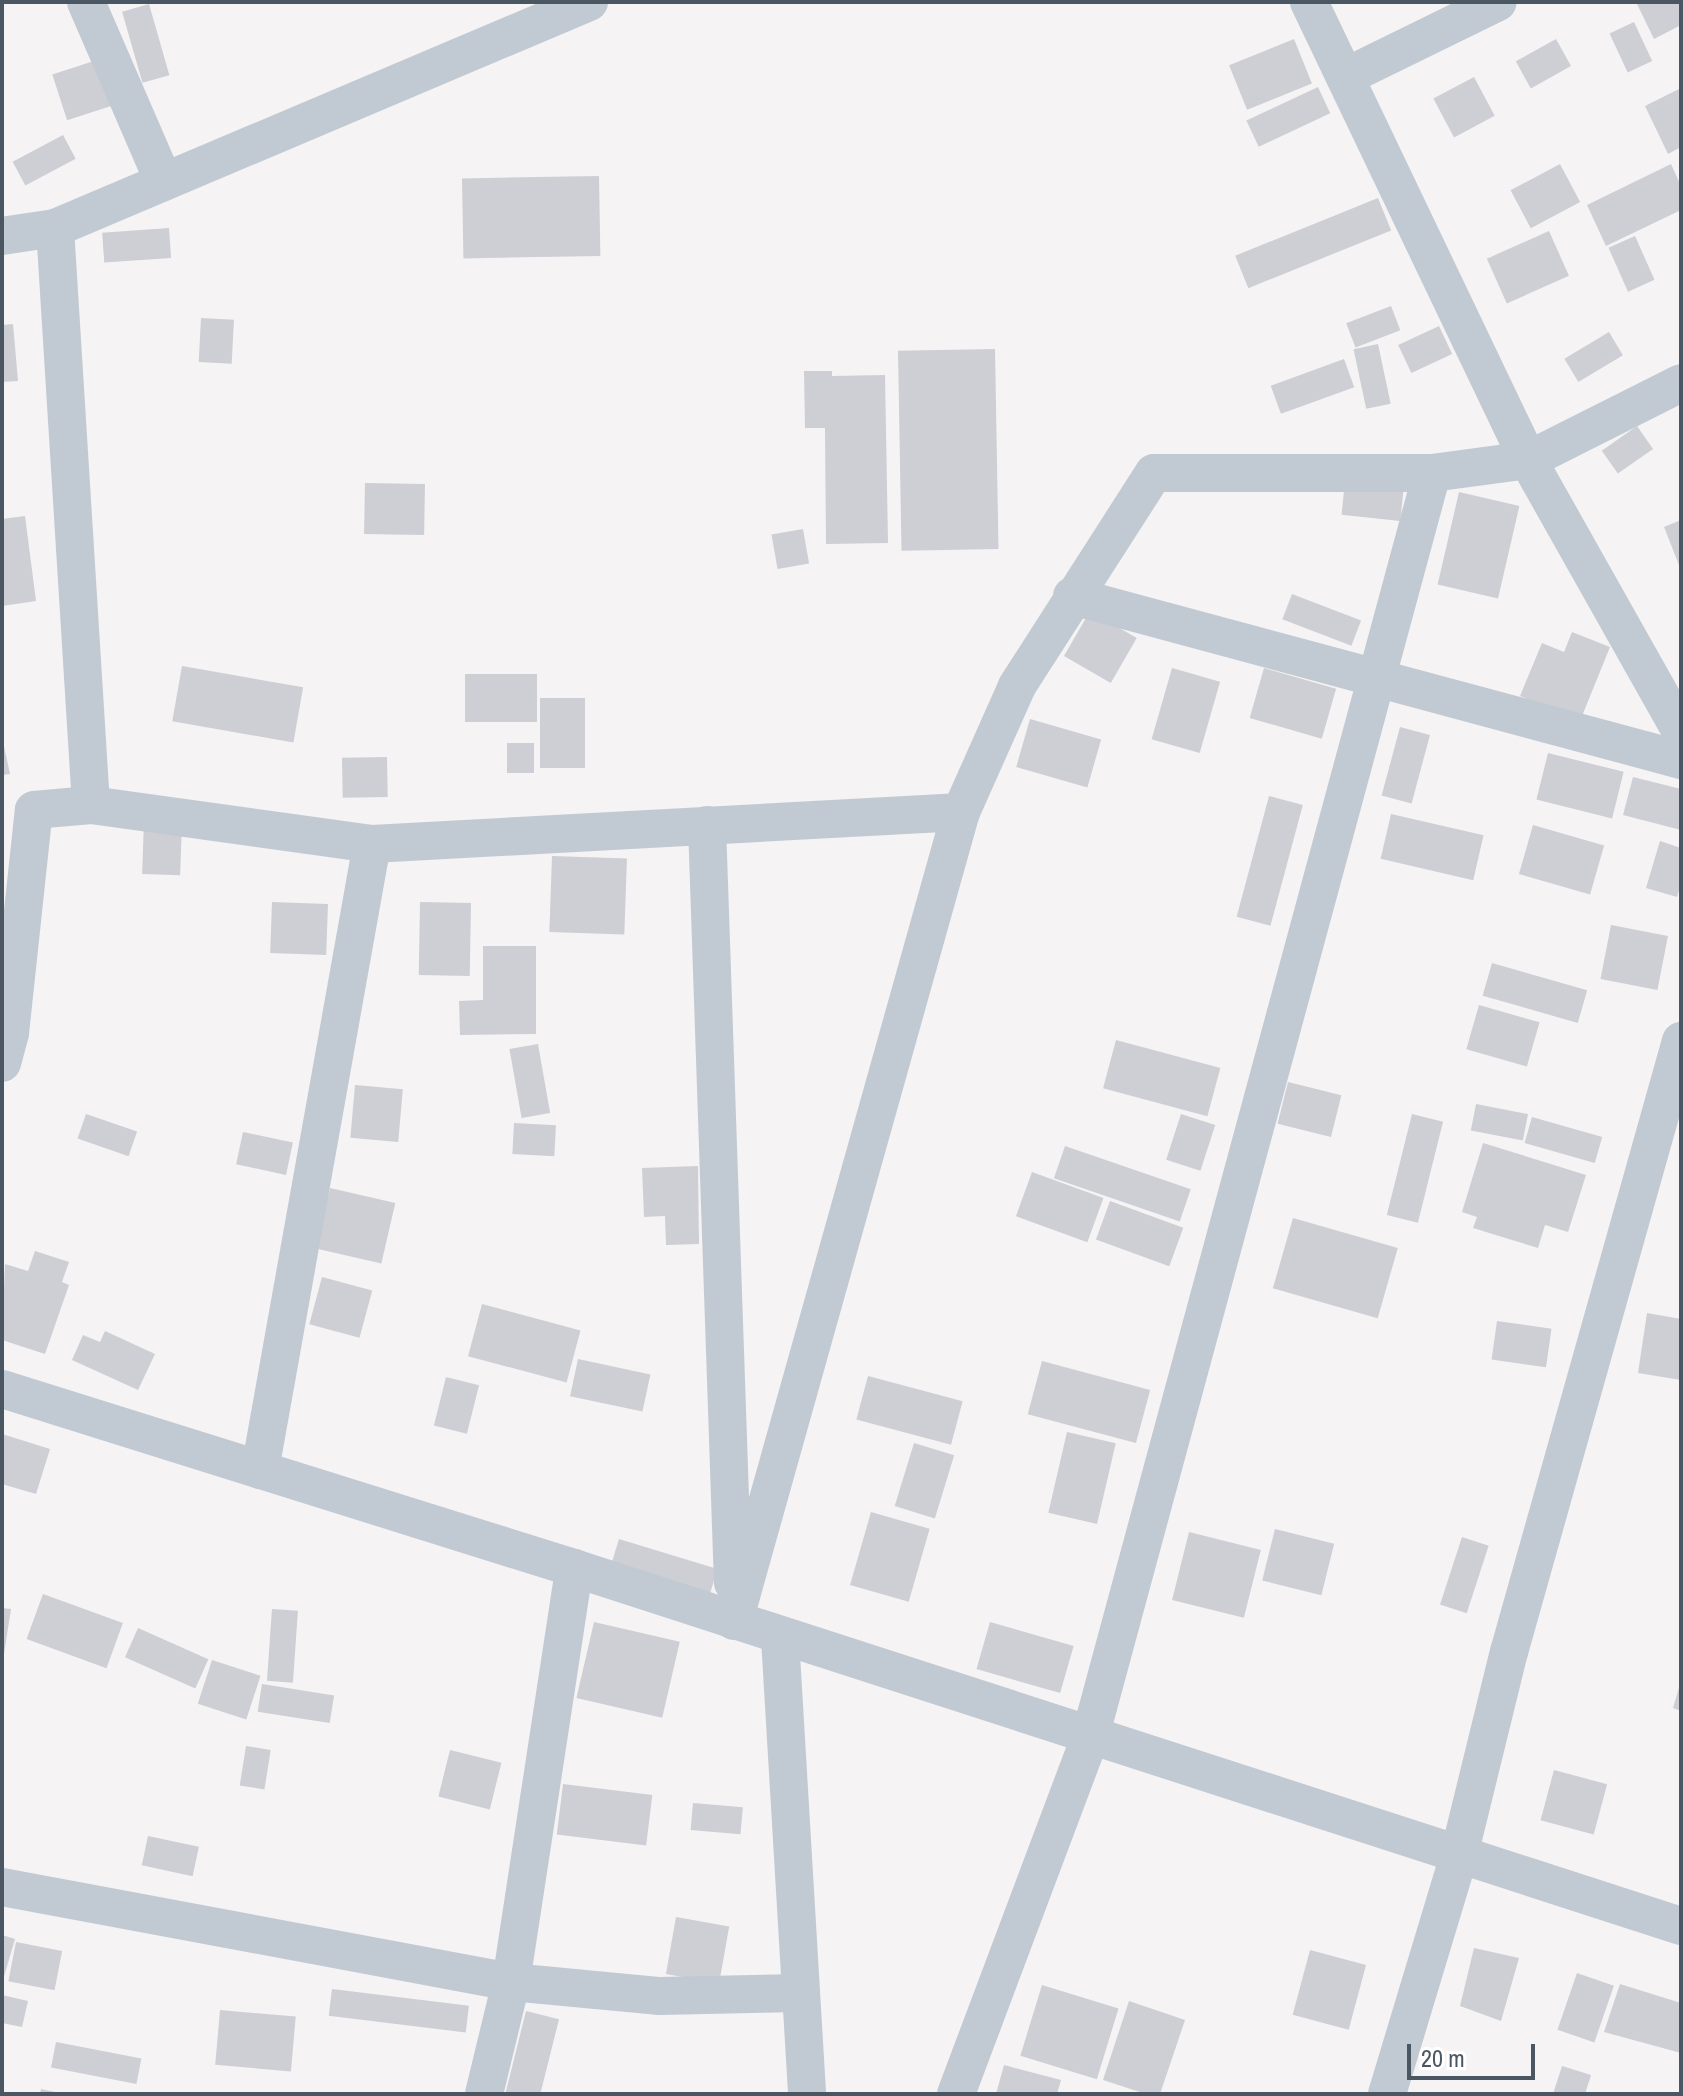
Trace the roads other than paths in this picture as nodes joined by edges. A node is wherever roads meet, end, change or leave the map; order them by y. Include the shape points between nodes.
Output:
1 (86, 2) edge
2 (589, 2) edge
3 (1309, 2) edge
4 (1498, 2) edge
5 (1345, 77) junction
6 (164, 182) junction
7 (55, 228) junction
8 (2, 236) edge
9 (1681, 383) edge
10 (1528, 460) junction
11 (1432, 473) junction
12 (1072, 596) junction
13 (1376, 678) junction
14 (1681, 731) edge
15 (1681, 760) edge
16 (91, 805) junction
17 (961, 812) junction
18 (707, 825) junction
19 (372, 844) junction
20 (1681, 1041) edge
21 (2, 1063) edge
22 (2, 1389) edge
23 (260, 1470) junction
24 (574, 1568) junction
25 (734, 1621) junction
26 (780, 1638) junction
27 (1090, 1737) junction
28 (1459, 1855) junction
29 (2, 1887) edge
30 (1681, 1926) edge
31 (511, 1982) junction
32 (801, 1993) junction
33 (484, 2094) edge
34 (807, 2094) edge
35 (956, 2094) edge
36 (1387, 2094) edge

1 - 6 street
2 - 6 street
3 - 5 street
4 - 5 street
5 - 10 street
6 - 7 street
7 - 8 street
7 - 16 street
9 - 10 street
10 - 11 street
10 - 14 street
11 - 12 street via 1154,473
11 - 13 street
12 - 13 street
12 - 17 street via 1017,686
13 - 15 street
13 - 27 street
16 - 19 street
16 - 21 street via 34,810 10,1033
17 - 18 street
17 - 25 street
18 - 19 street
18 - 25 street
19 - 23 street
20 - 28 street via 1509,1652
22 - 23 street
23 - 24 street
24 - 25 street
24 - 31 street
25 - 26 street
26 - 27 street
26 - 32 street
27 - 28 street
27 - 35 street
28 - 30 street
28 - 36 street
29 - 31 street
31 - 32 street via 660,1996
31 - 33 street
32 - 34 street

